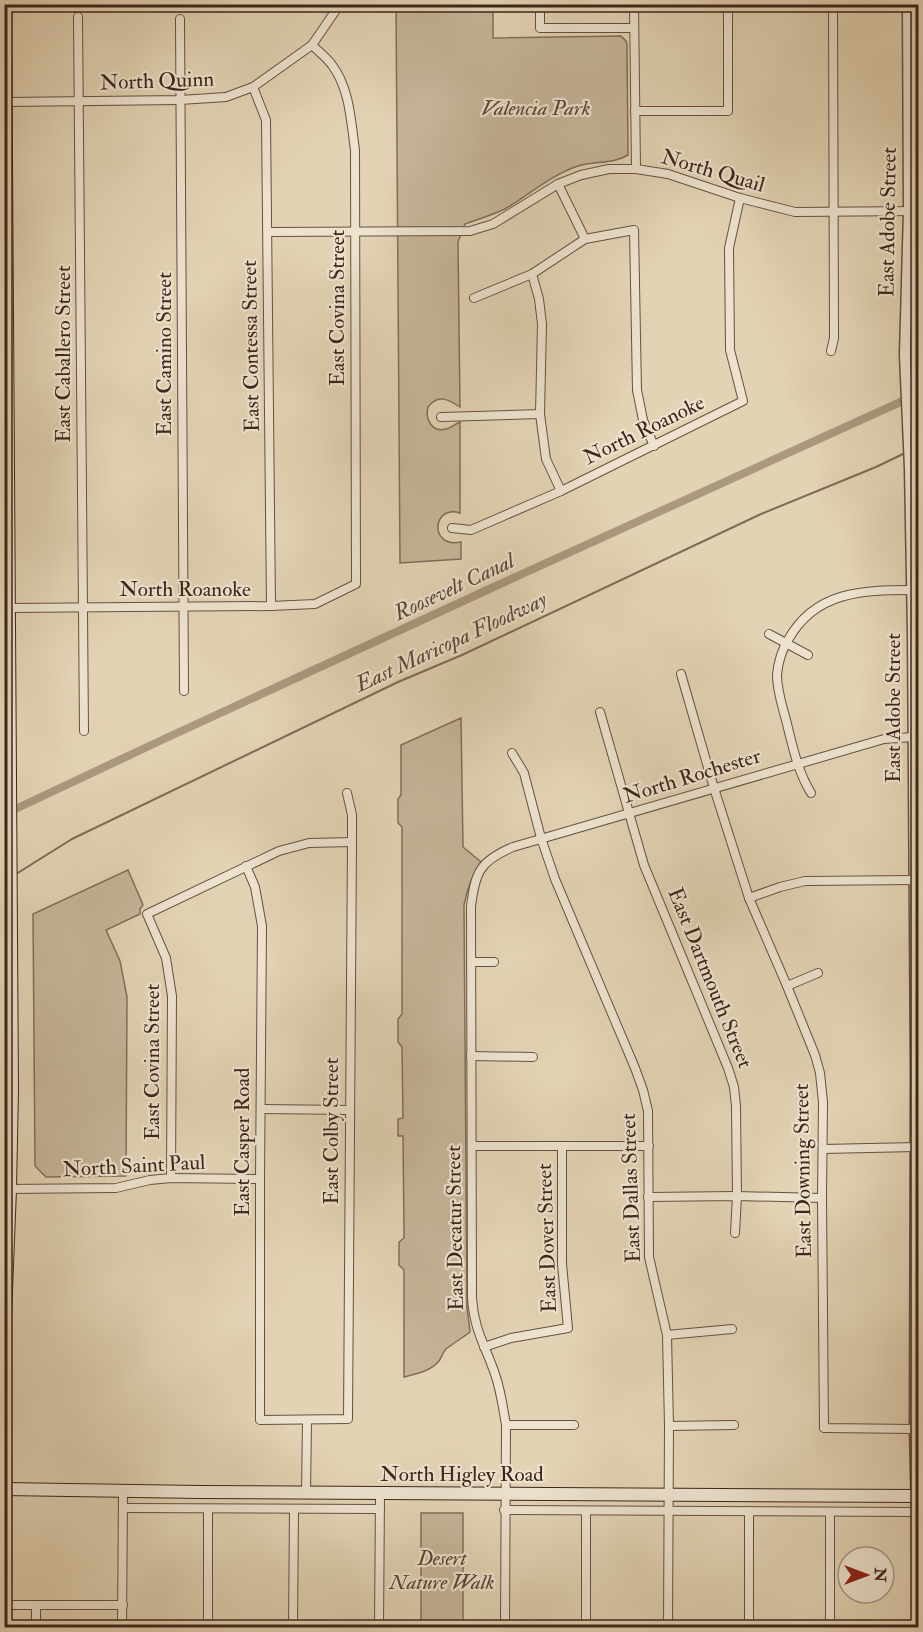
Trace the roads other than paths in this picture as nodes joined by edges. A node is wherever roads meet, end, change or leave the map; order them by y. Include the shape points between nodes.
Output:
1 (5, 4) edge
2 (324, 4) edge
3 (540, 4) edge
4 (633, 4) edge
5 (728, 4) edge
6 (832, 4) edge
7 (912, 6) edge
8 (337, 7) edge
9 (78, 17) dead end
10 (180, 19) dead end
11 (634, 28) junction
12 (312, 45) junction
13 (253, 87) junction
14 (180, 100) junction
15 (79, 101) junction
16 (6, 102) junction
17 (914, 108) edge
18 (635, 111) junction
19 (636, 169) junction
20 (558, 184) junction
21 (740, 198) junction
22 (834, 211) junction
23 (914, 211) edge
24 (268, 232) junction
25 (355, 232) junction
26 (585, 239) junction
27 (532, 274) junction
28 (474, 298) dead end
29 (831, 351) dead end
30 (540, 414) junction
31 (441, 417) dead end
32 (654, 446) junction
33 (561, 491) junction
34 (452, 528) dead end
35 (356, 584) joint
36 (915, 590) edge
37 (271, 606) junction
38 (83, 607) junction
39 (10, 608) junction
40 (183, 608) junction
41 (768, 634) dead end
42 (786, 644) junction
43 (808, 655) dead end
44 (681, 674) dead end
45 (184, 691) dead end
46 (600, 712) dead end
47 (84, 731) dead end
48 (913, 737) junction
49 (512, 753) dead end
50 (797, 763) junction
51 (714, 788) junction
52 (347, 793) dead end
53 (811, 793) dead end
54 (630, 813) junction
55 (541, 838) junction
56 (352, 842) junction
57 (486, 863) joint
58 (246, 866) junction
59 (914, 880) junction
60 (749, 898) junction
61 (471, 962) junction
62 (494, 962) dead end
63 (818, 973) dead end
64 (787, 986) junction
65 (917, 996) edge
66 (471, 1056) junction
67 (533, 1057) dead end
68 (261, 1109) junction
69 (349, 1110) junction
70 (472, 1146) junction
71 (562, 1146) junction
72 (649, 1146) junction
73 (916, 1147) junction
74 (823, 1149) junction
75 (171, 1178) junction
76 (260, 1179) junction
77 (6, 1188) edge
78 (737, 1196) junction
79 (648, 1197) junction
80 (822, 1198) junction
81 (735, 1233) dead end
82 (732, 1329) dead end
83 (667, 1335) junction
84 (4, 1342) edge
85 (484, 1347) junction
86 (307, 1421) junction
87 (506, 1425) junction
88 (574, 1425) dead end
89 (734, 1425) dead end
90 (669, 1426) junction
91 (915, 1429) junction
92 (4, 1489) edge
93 (123, 1491) junction
94 (306, 1493) junction
95 (380, 1493) junction
96 (504, 1494) junction
97 (668, 1495) junction
98 (918, 1496) edge
99 (123, 1508) junction
100 (208, 1509) junction
101 (294, 1509) junction
102 (380, 1509) junction
103 (504, 1510) junction
104 (586, 1511) junction
105 (668, 1511) junction
106 (749, 1511) junction
107 (830, 1512) junction
108 (917, 1512) edge
109 (4, 1598) edge
110 (4, 1605) edge
111 (36, 1605) junction
112 (123, 1605) junction
113 (4, 1628) edge
114 (36, 1628) edge
115 (122, 1628) edge
116 (208, 1628) edge
117 (293, 1628) edge
118 (379, 1628) edge
119 (505, 1628) edge
120 (586, 1628) edge
121 (668, 1628) edge
122 (748, 1628) edge
123 (830, 1628) edge
124 (918, 1628) edge

1 - 16 main road
2 - 8 street, North Quinn
3 - 11 street via 540,28
4 - 11 street
5 - 18 street via 728,111
6 - 22 street
7 - 17 street, East Adobe Street
8 - 12 street, North Quinn
9 - 15 street, East Caballero Street
10 - 14 street, East Camino Street
11 - 18 street
12 - 13 street, North Quinn
12 - 25 street, East Covina Street via 332,65 350,107 355,150
13 - 14 street, North Quinn via 226,97
13 - 24 street, East Contessa Street via 266,120
14 - 15 street, North Quinn
14 - 40 street, East Camino Street
15 - 16 street, North Quinn
15 - 38 street, East Caballero Street
16 - 39 main road
17 - 23 street, East Adobe Street
18 - 19 street
19 - 20 street, North Quail via 581,175
19 - 21 street, North Quail via 668,174
20 - 25 street, North Quail via 493,224 470,231
20 - 26 street
21 - 22 street, North Quail via 795,212
21 - 32 street, North Roanoke via 729,248 730,350 743,401
22 - 23 street, North Quail
22 - 29 street
23 - 36 street, East Adobe Street via 905,312
24 - 25 street, North Quail
24 - 37 street, East Contessa Street
25 - 35 street, East Covina Street
26 - 27 street
26 - 32 street via 634,230 637,390
27 - 28 street
27 - 30 street via 542,324
30 - 31 street
30 - 33 street via 546,459
32 - 33 street, North Roanoke
33 - 34 street, North Roanoke via 471,530
35 - 37 street, North Roanoke via 315,604
36 - 42 street via 868,591 837,598 804,618
36 - 48 street, East Adobe Street
37 - 40 street, North Roanoke
38 - 39 street, North Roanoke
38 - 40 street, North Roanoke
38 - 47 street, East Caballero Street
39 - 77 main road via 12,1090
40 - 45 street, East Camino Street
41 - 42 street
42 - 43 street
42 - 50 street via 778,664 778,690
44 - 51 street, East Downing Street
46 - 54 street, East Dartmouth Street
48 - 50 street, North Rochester via 884,739
48 - 59 street, East Adobe Street
49 - 55 street, East Dallas Street via 524,773
50 - 51 street, North Rochester
50 - 53 street
51 - 54 street, North Rochester
51 - 60 street, East Downing Street
52 - 56 street, East Colby Street
54 - 55 street, North Rochester
54 - 78 street, East Dartmouth Street via 644,865 735,1087
55 - 57 street, North Rochester via 501,852
55 - 72 street, East Dallas Street via 643,1090
56 - 58 street via 309,843
56 - 69 street, East Colby Street
57 - 61 street, East Decatur Street via 473,890
58 - 68 street, East Casper Road via 255,886 262,926
58 - 75 street, East Covina Street via 147,914 166,958 172,996
59 - 60 street via 805,881
59 - 65 street, East Adobe Street
60 - 64 street, East Downing Street
61 - 62 street
61 - 66 street, East Decatur Street
63 - 64 street
64 - 74 street, East Downing Street via 820,1072
65 - 73 street, East Adobe Street
66 - 67 street
66 - 70 street, East Decatur Street
68 - 69 street
68 - 76 street, East Casper Road
69 - 86 street, East Colby Street via 348,1419
70 - 71 street
70 - 85 street, East Decatur Street via 473,1314
71 - 72 street
71 - 85 street, East Dover Street via 562,1264 568,1328
72 - 79 street, East Dallas Street
73 - 74 street
73 - 91 street, East Adobe Street
74 - 80 street, East Downing Street
75 - 76 street, North Saint Paul
75 - 77 street, North Saint Paul via 116,1188
76 - 86 street, East Casper Road via 260,1420
77 - 84 main road
78 - 79 street
78 - 80 street
78 - 81 street, East Dartmouth Street
79 - 83 street, East Dallas Street via 650,1257
80 - 91 street, East Downing Street via 824,1428
82 - 83 street
83 - 90 street, East Dallas Street
85 - 87 street, East Decatur Street via 501,1395
86 - 94 street
87 - 88 street
87 - 96 street, East Decatur Street
89 - 90 street
90 - 97 street, East Dallas Street
91 - 98 street, East Adobe Street
92 - 93 main road, North Higley Road
93 - 94 main road, North Higley Road
93 - 99 street
94 - 95 main road, North Higley Road
95 - 96 main road, North Higley Road
95 - 102 street
96 - 97 main road, North Higley Road
96 - 103 street, East Decatur Street
97 - 98 main road, North Higley Road
97 - 105 street, East Dallas Street
98 - 108 street, East Adobe Street
99 - 100 street, North Higley Road
99 - 112 street
100 - 101 street, North Higley Road
100 - 116 street
101 - 102 street, North Higley Road
101 - 117 street
102 - 118 street
103 - 104 street, North Higley Road
103 - 119 street, East Decatur Street
104 - 105 street, North Higley Road
104 - 120 street
105 - 106 street, North Higley Road
105 - 121 street, East Dallas Street
106 - 107 street, North Higley Road
106 - 122 street
107 - 108 street, North Higley Road
107 - 123 street
108 - 124 street, East Adobe Street
109 - 110 main road
110 - 111 street
110 - 113 main road
111 - 112 street
111 - 114 street
112 - 115 street

